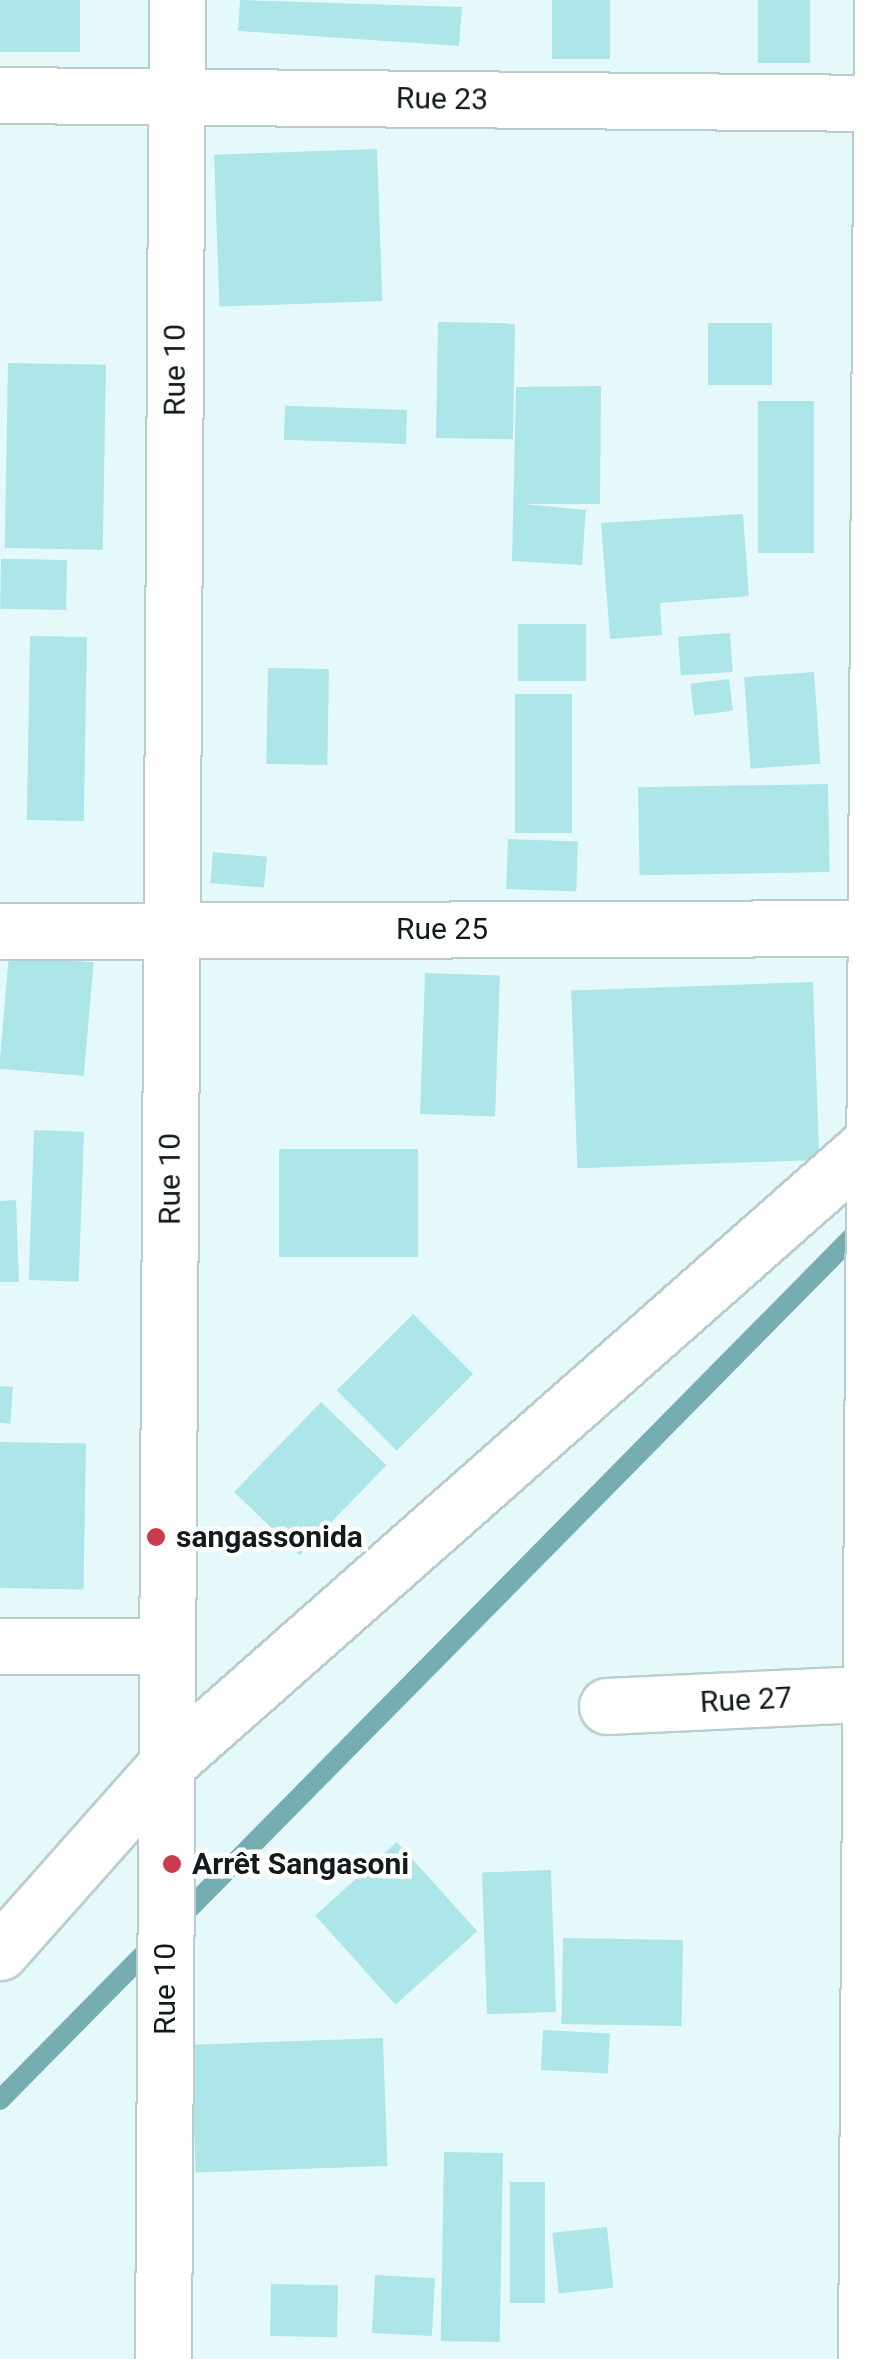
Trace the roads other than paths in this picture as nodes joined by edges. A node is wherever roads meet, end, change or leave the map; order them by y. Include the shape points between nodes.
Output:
1 (177, 0) edge
2 (882, 0) edge
3 (0, 95) edge
4 (177, 96) junction
5 (882, 103) edge
6 (880, 928) edge
7 (172, 930) junction
8 (0, 931) edge
9 (879, 1135) edge
10 (0, 1646) edge
11 (167, 1646) junction
12 (877, 1693) edge
13 (607, 1706) dead end
14 (166, 1765) junction
15 (0, 1952) edge
16 (163, 2359) edge
17 (866, 2359) edge

1 - 4 street, Rue 10
2 - 5 street
3 - 4 street, Rue 23
4 - 5 street, Rue 23
4 - 7 street, Rue 10
5 - 6 street
6 - 7 street, Rue 25
6 - 9 street
7 - 8 street, Rue 25
7 - 11 street, Rue 10
9 - 12 street
9 - 14 street
10 - 11 street
11 - 14 street, Rue 10
12 - 13 street, Rue 27
12 - 17 street
14 - 15 street
14 - 16 street, Rue 10

